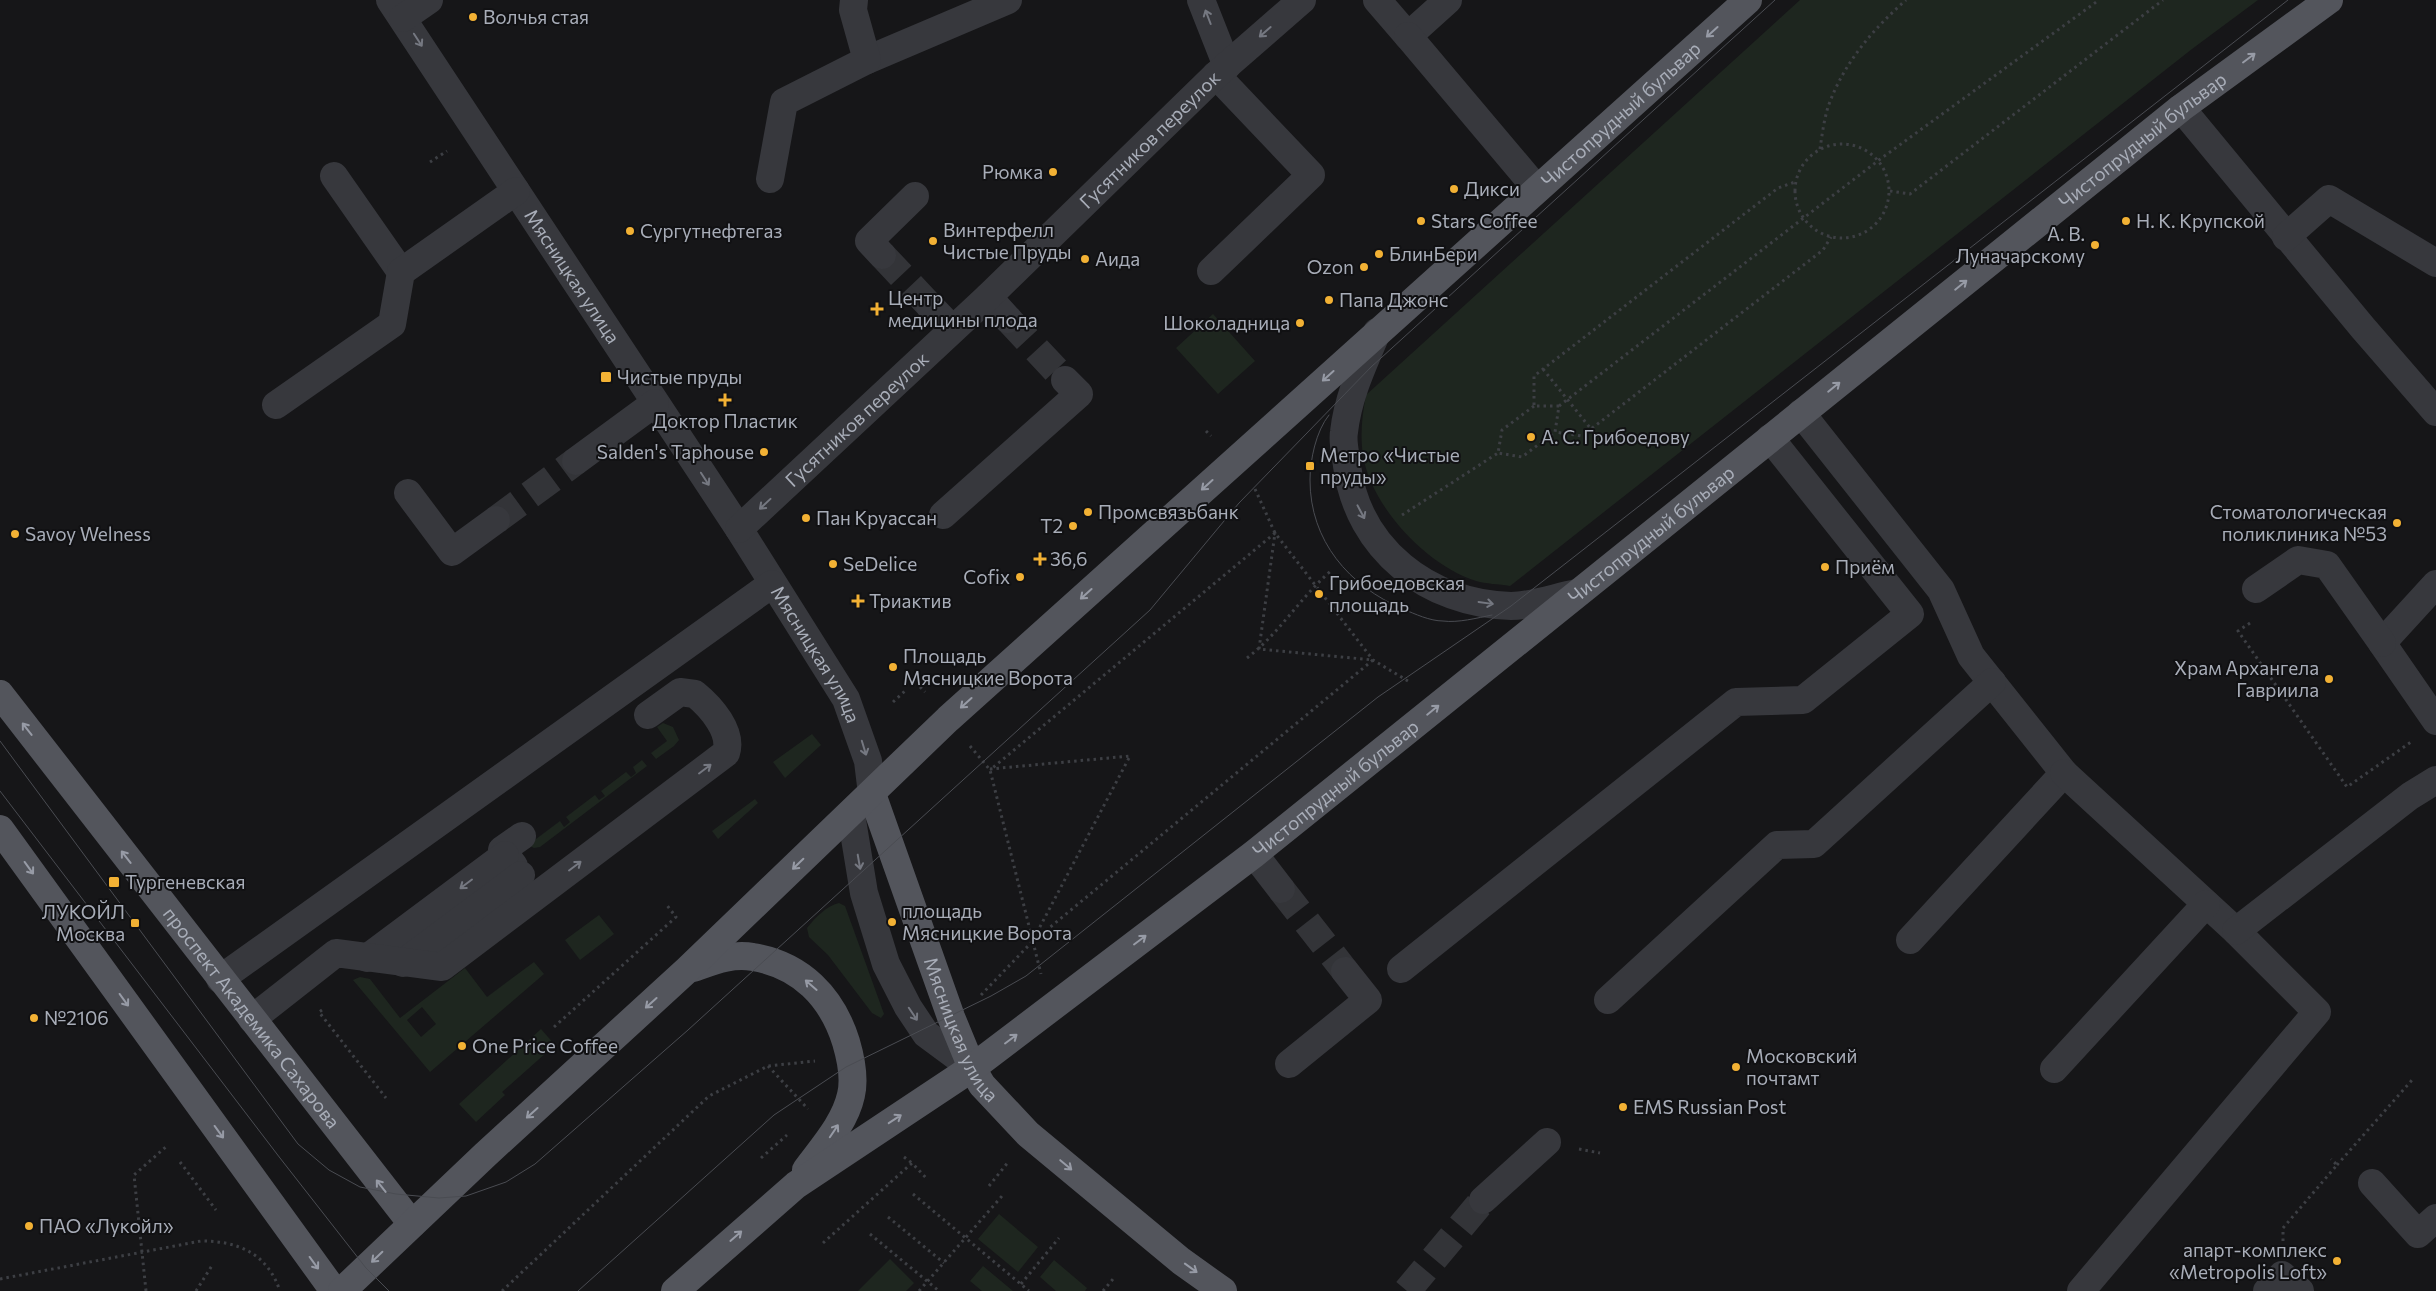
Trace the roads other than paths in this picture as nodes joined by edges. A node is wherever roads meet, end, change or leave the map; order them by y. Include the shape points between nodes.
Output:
1 (429, 0) edge
2 (854, 0) edge
3 (1008, 0) edge
4 (1201, 0) edge
5 (1302, 0) edge
6 (1377, 0) edge
7 (1448, 0) edge
8 (1748, 0) edge
9 (2329, 0) edge
10 (397, 9) edge
11 (1408, 36) junction
12 (867, 60) junction
13 (1222, 71) junction
14 (2181, 108) junction
15 (334, 176) dead end
16 (770, 179) dead end
17 (1537, 188) junction
18 (516, 191) junction
19 (915, 196) dead end
20 (2286, 237) junction
21 (882, 255) tunnel mouth
22 (2436, 263) edge
23 (1210, 271) dead end
24 (401, 272) junction
25 (988, 297) junction
26 (930, 306) tunnel mouth
27 (1008, 319) tunnel mouth
28 (952, 329) junction
29 (1377, 332) junction
30 (1065, 380) tunnel mouth
31 (655, 402) junction
32 (276, 405) dead end
33 (2436, 412) edge
34 (1801, 414) junction
35 (1770, 438) junction
36 (576, 461) tunnel mouth
37 (408, 494) dead end
38 (942, 515) dead end
39 (496, 520) tunnel mouth
40 (739, 529) junction
41 (772, 584) junction
42 (2436, 584) edge
43 (1941, 590) junction
44 (2256, 590) dead end
45 (1577, 593) junction
46 (1910, 614) junction
47 (2382, 644) junction
48 (1992, 682) junction
49 (0, 694) edge
50 (648, 715) dead end
51 (2436, 721) edge
52 (2064, 773) junction
53 (2436, 780) edge
54 (872, 794) junction
55 (851, 814) junction
56 (0, 829) edge
57 (1254, 854) junction
58 (517, 862) junction
59 (1281, 889) tunnel mouth
60 (2206, 904) junction
61 (2236, 931) junction
62 (1910, 940) dead end
63 (367, 958) junction
64 (1401, 969) dead end
65 (687, 970) junction
66 (1345, 971) tunnel mouth
67 (220, 979) junction
68 (1608, 1000) dead end
69 (252, 1019) junction
70 (1288, 1064) dead end
71 (972, 1068) junction
72 (2054, 1069) dead end
73 (1547, 1142) dead end
74 (2372, 1183) dead end
75 (796, 1185) junction
76 (1483, 1200) tunnel mouth
77 (2436, 1218) edge
78 (412, 1224) junction
79 (334, 1291) edge
80 (342, 1291) edge
81 (675, 1291) edge
82 (1222, 1291) edge
83 (2081, 1291) edge

1 - 10 street
2 - 12 street via 853,10
3 - 12 street
13 -> 4 street
5 -> 13 street, Гусятников переулок
6 - 11 street
7 - 11 street
8 -> 17 main road, Чистопрудный бульвар
14 -> 9 main road, Чистопрудный бульвар
10 -> 18 street, Мясницкая улица
11 - 17 street
12 - 16 street via 784,102
13 - 23 street via 1311,175
13 - 25 street, Гусятников переулок
14 - 20 street
34 -> 14 main road, Чистопрудный бульвар
15 - 24 street
17 - 29 main road, Чистопрудный бульвар
18 - 24 street
18 - 31 street, Мясницкая улица
19 - 21 street via 869,241
20 - 22 street via 2330,199
20 - 33 street
24 - 32 street via 392,324
25 - 27 street
25 - 28 street, Гусятников переулок
26 - 28 street
28 -> 40 street, Гусятников переулок
29 -> 45 street via 1352,388 1343,434 1349,478 1358,507 1392,559 1420,581 1444,593 1470,600 1511,606
29 -> 54 main road, Чистопрудный бульвар via 948,719
30 - 38 street via 1079,394
31 - 36 street
31 -> 40 street, Мясницкая улица
34 - 35 main road, Чистопрудный бульвар
34 - 43 street
35 - 45 main road, Чистопрудный бульвар
35 - 46 street
37 - 39 street via 452,552
40 - 41 street, Мясницкая улица
41 -> 54 street, Мясницкая улица via 846,698 868,761
41 - 67 street
42 - 47 street
43 - 46 street
43 - 48 street via 1971,656
44 - 47 street via 2298,560 2327,565
57 -> 45 main road, Чистопрудный бульвар
46 - 64 street via 1803,700 1736,702
47 - 51 street
48 - 52 street
48 - 68 street via 1814,844 1777,845
67 -> 49 main road, проспект Академика Сахарова
58 -> 50 street via 726,753 726,732 695,694 680,692
52 - 60 street
52 - 62 street
53 - 61 street via 2410,796
54 - 55 main road, Чистопрудный бульвар
54 - 71 main road, Мясницкая улица via 950,1017
55 -> 65 main road, Чистопрудный бульвар
55 -> 71 street via 864,893 886,964 926,1034
56 -> 79 main road
57 - 59 street
71 -> 57 main road, Чистопрудный бульвар
58 -> 63 street
58 - 63 street via 442,967
60 - 61 street
60 - 72 street
61 - 83 street via 2317,1012
63 - 69 street via 336,953
75 -> 65 main road via 838,1126 851,1096 851,1057 839,1019 814,987 799,974 775,963 752,957 722,957
65 -> 78 main road, Чистопрудный бульвар
66 - 70 street via 1368,1000
67 - 69 main road, проспект Академика Сахарова
78 -> 69 main road, проспект Академика Сахарова
75 -> 71 main road, Чистопрудный бульвар
71 -> 82 main road, Мясницкая улица via 982,1085 1028,1134
73 - 76 street
74 - 77 street via 2418,1234
81 -> 75 main road
78 -> 80 main road, Чистопрудный бульвар

